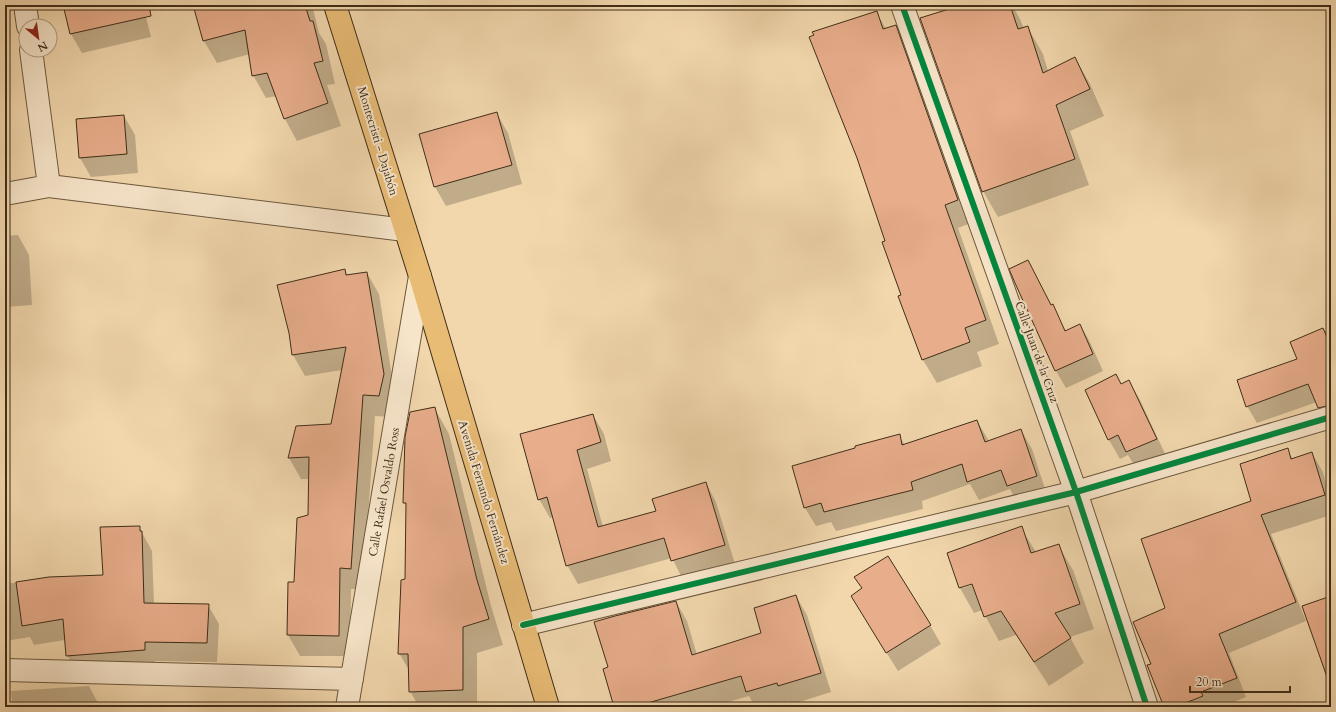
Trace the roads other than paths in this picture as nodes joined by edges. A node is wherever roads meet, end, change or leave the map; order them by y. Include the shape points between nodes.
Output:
1 (25, 5) edge
2 (335, 5) edge
3 (902, 5) edge
4 (27, 18) edge
5 (32, 58) edge
6 (49, 186) junction
7 (5, 194) edge
8 (406, 230) junction
9 (420, 276) junction
10 (1331, 417) edge
11 (1076, 492) junction
12 (523, 625) junction
13 (5, 670) edge
14 (352, 679) junction
15 (347, 707) edge
16 (548, 707) edge
17 (1147, 707) edge

1 - 4 street
2 - 8 main road, Montecristi - Dajabón
3 - 11 street, Calle Juan de la Cruz
5 - 6 street
6 - 7 street
6 - 8 street
8 - 9 main road, Montecristi - Dajabón
9 - 12 main road, Avenida Fernando Fernández
9 - 14 street, Calle Rafael Osvaldo Ross
10 - 11 street
11 - 12 street
11 - 17 street, Calle Juan de la Cruz
12 - 16 main road, Avenida Fernando Fernández
13 - 14 street
14 - 15 street, Calle Rafael Osvaldo Ross

